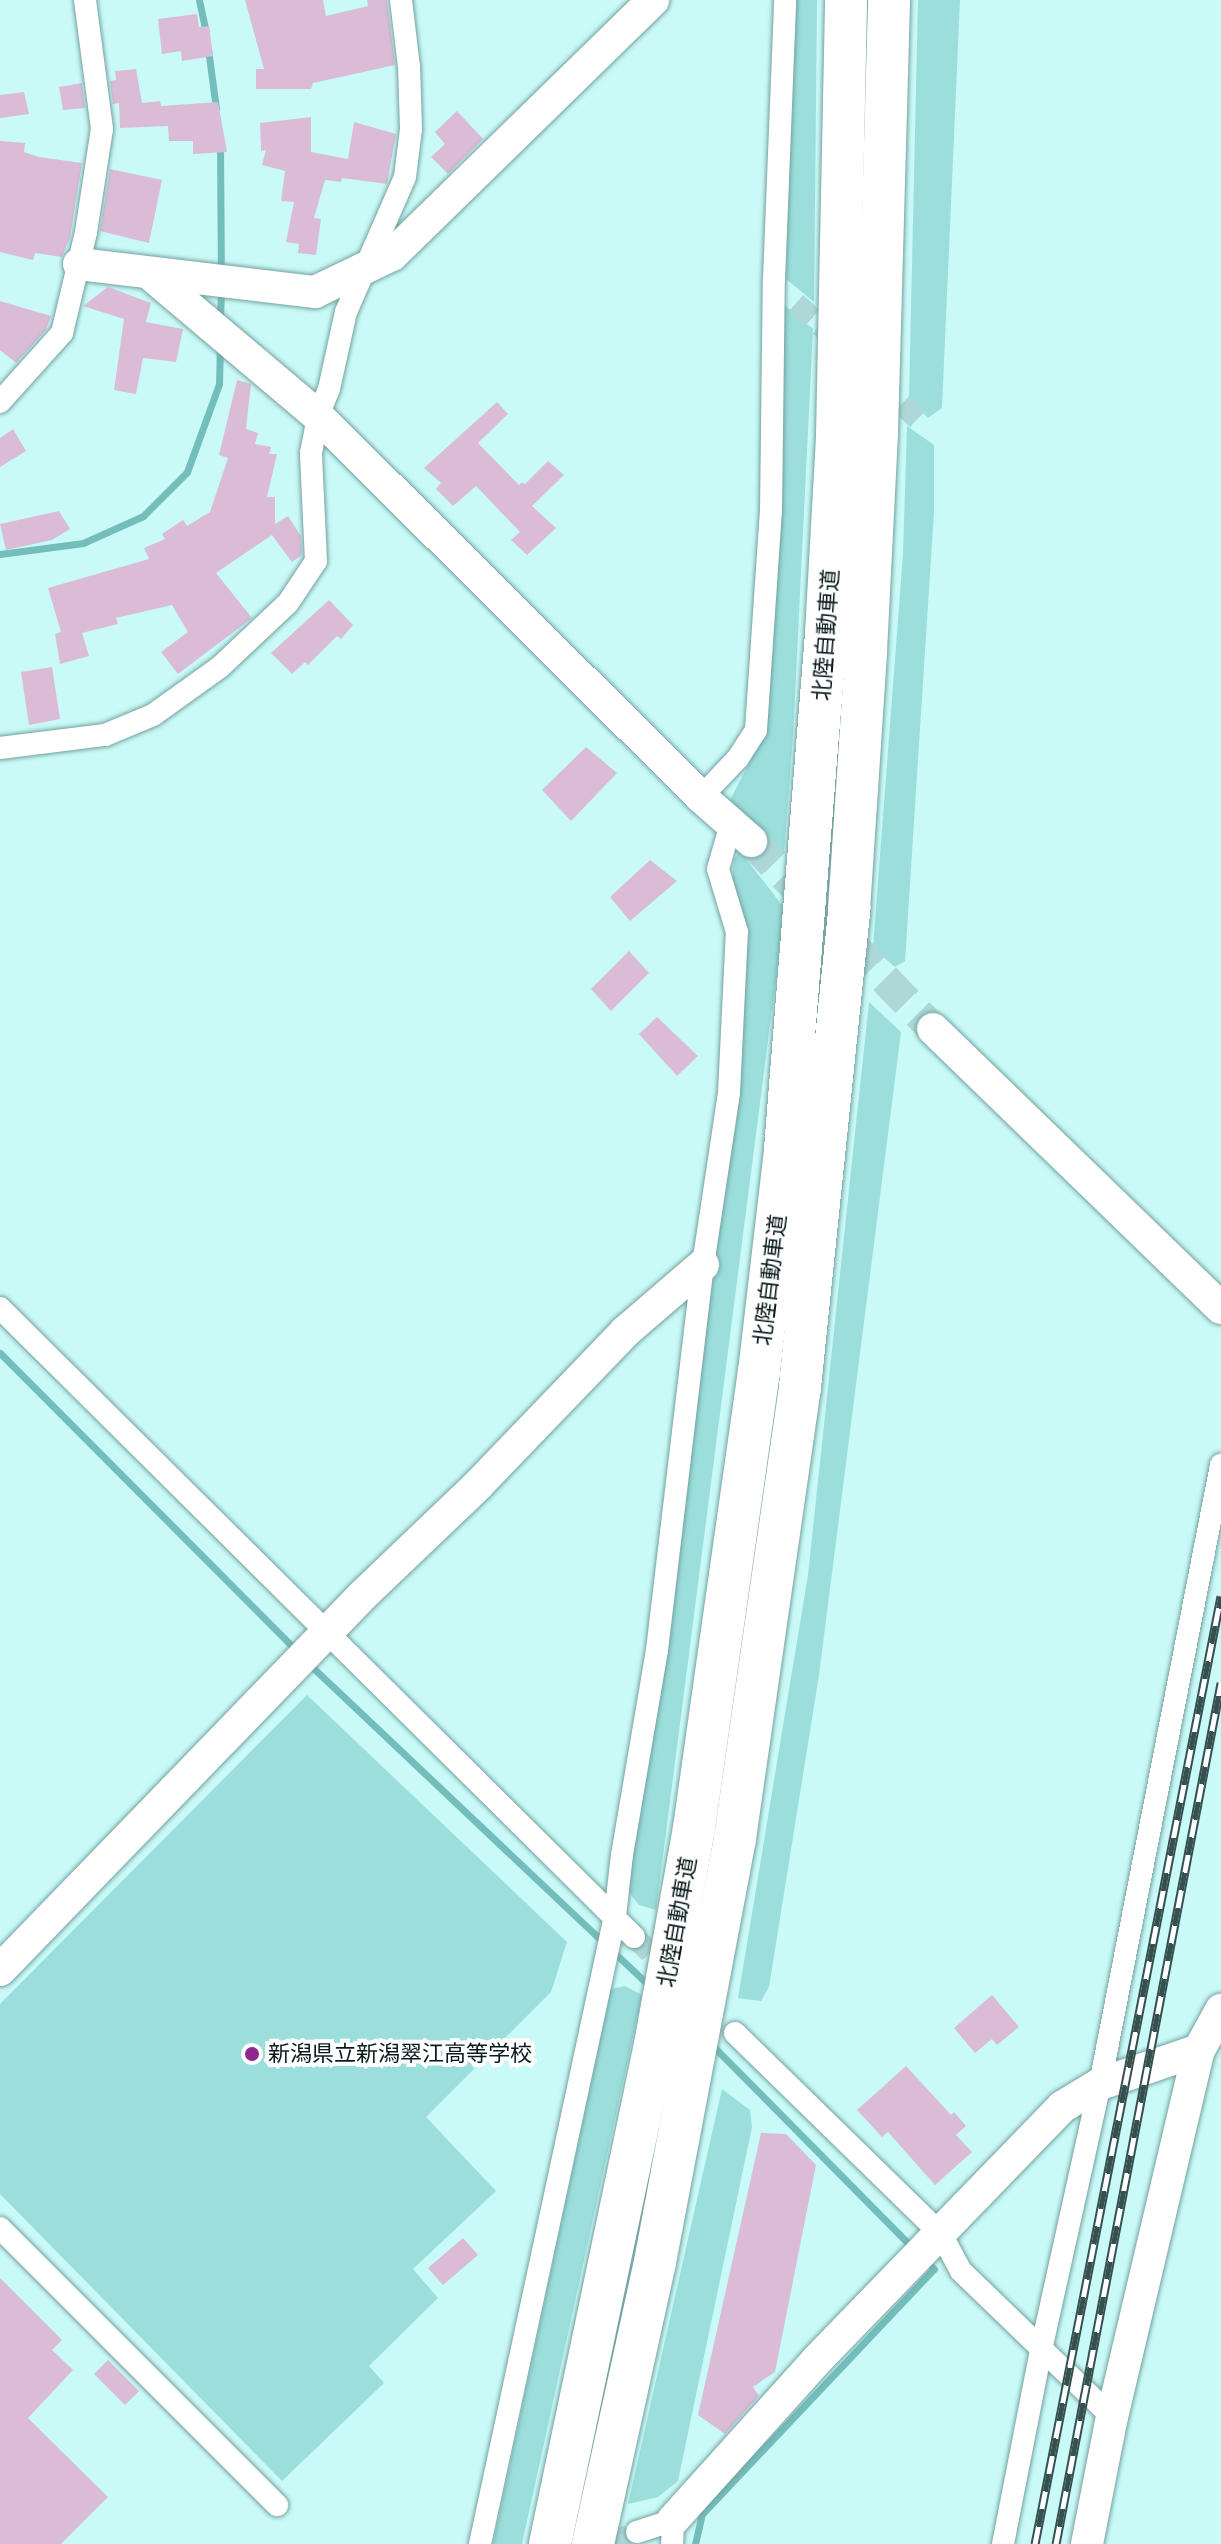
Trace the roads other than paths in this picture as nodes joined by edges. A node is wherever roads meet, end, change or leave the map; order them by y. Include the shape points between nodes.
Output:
1 (85, 0) edge
2 (401, 0) edge
3 (653, 0) edge
4 (785, 0) edge
5 (846, 0) edge
6 (889, 0) edge
7 (79, 264) junction
8 (364, 266) junction
9 (150, 274) junction
10 (0, 402) edge
11 (318, 416) junction
12 (0, 748) edge
13 (701, 797) junction
14 (741, 832) joint
15 (933, 1029) tunnel mouth
16 (703, 1265) junction
17 (0, 1308) edge
18 (1221, 1308) edge
19 (1221, 1465) edge
20 (329, 1631) junction
21 (615, 1916) junction
22 (634, 1937) tunnel mouth
23 (0, 1970) edge
24 (1221, 2010) edge
25 (735, 2033) dead end
26 (1199, 2050) junction
27 (1100, 2084) junction
28 (0, 2228) edge
29 (941, 2234) junction
30 (1041, 2350) junction
31 (1112, 2417) junction
32 (277, 2505) dead end
33 (637, 2532) tunnel mouth
34 (672, 2532) edge
35 (480, 2544) edge
36 (550, 2544) edge
37 (593, 2544) edge
38 (1003, 2544) edge
39 (1087, 2544) edge

1 - 7 street via 102,129
2 - 8 street via 411,129 405,177
3 - 8 street via 392,255
4 - 13 street via 771,511 756,730
5 - 36 highway, 北陸自動車道 via 837,435 826,634 785,1149 763,1343 689,1859
6 - 37 highway, 北陸自動車道 via 866,651 849,909 800,1387 735,1838 655,2262
7 - 9 street
7 - 10 street via 62,333
8 - 9 street via 315,292
8 - 11 street
9 - 11 street
11 - 12 street via 311,453 316,561 288,603 220,667 153,715 105,735
11 - 13 street
13 - 14 street
14 - 16 street via 718,869 737,932 736,1001 729,1093
15 - 18 street
16 - 20 street via 625,1332
16 - 21 street via 657,1650
17 - 20 street
19 - 27 street
20 - 21 street
20 - 23 street
21 - 22 street
21 - 35 street
24 - 26 street
25 - 29 street
26 - 27 street
26 - 31 street
27 - 29 street via 1062,2107
27 - 30 street
28 - 32 street
29 - 30 street via 961,2271
29 - 34 street via 817,2360
30 - 31 street
30 - 38 street
31 - 39 street
33 - 34 street

